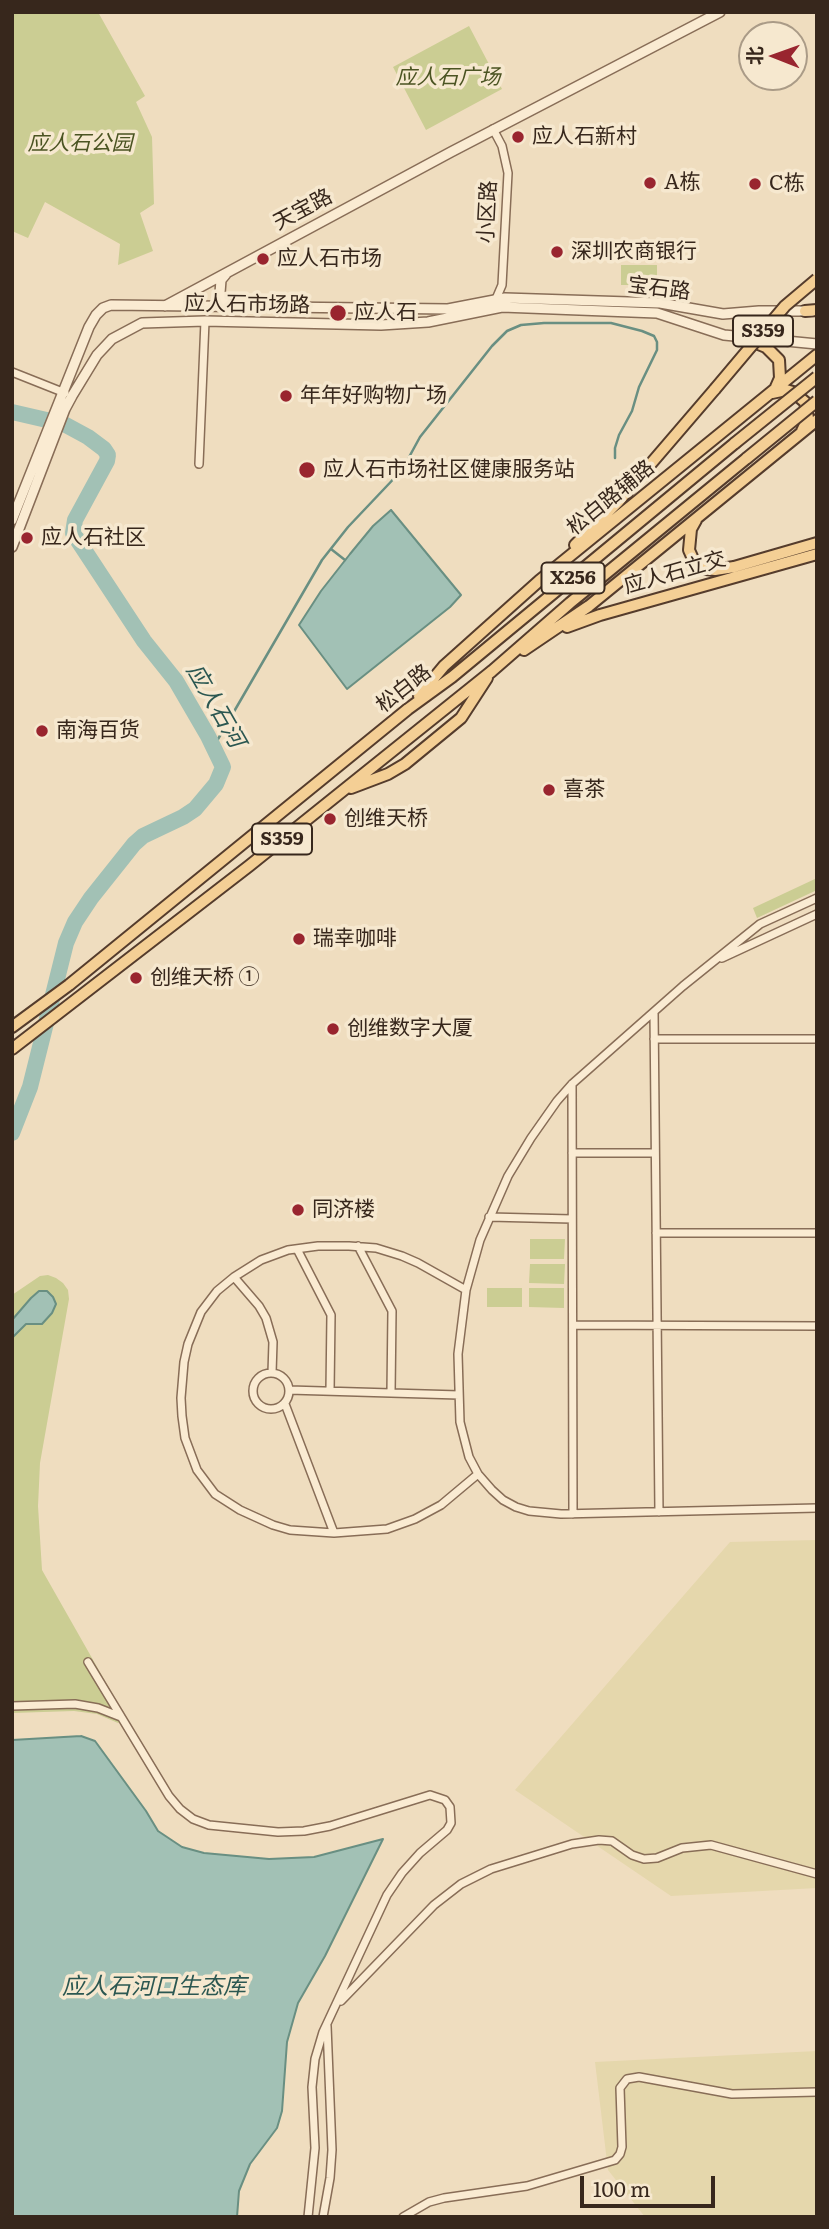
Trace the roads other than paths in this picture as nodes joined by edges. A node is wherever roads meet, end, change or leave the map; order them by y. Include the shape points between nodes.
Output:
1 (720, 12) edge
2 (493, 129) junction
3 (230, 270) junction
4 (817, 279) edge
5 (496, 299) junction
6 (163, 307) junction
7 (502, 307) joint
8 (238, 308) junction
9 (813, 311) edge
10 (448, 314) junction
11 (205, 321) junction
12 (744, 338) junction
13 (817, 344) edge
14 (817, 355) edge
15 (12, 372) edge
16 (817, 377) edge
17 (62, 392) junction
18 (770, 394) junction
19 (72, 396) junction
20 (817, 401) edge
21 (61, 407) junction
22 (817, 420) edge
23 (801, 433) junction
24 (49, 438) junction
25 (199, 464) dead end
26 (698, 517) junction
27 (12, 520) edge
28 (817, 543) edge
29 (12, 547) edge
30 (817, 554) edge
31 (539, 581) junction
32 (546, 637) junction
33 (495, 669) junction
34 (408, 709) junction
35 (342, 792) junction
36 (817, 898) edge
37 (817, 914) edge
38 (712, 962) junction
39 (654, 1012) junction
40 (17, 1025) edge
41 (654, 1039) junction
42 (817, 1039) edge
43 (15, 1047) edge
44 (572, 1084) junction
45 (572, 1153) junction
46 (655, 1153) junction
47 (489, 1217) junction
48 (572, 1219) junction
49 (656, 1233) junction
50 (817, 1233) edge
51 (358, 1247) junction
52 (297, 1249) junction
53 (234, 1277) junction
54 (466, 1290) junction
55 (573, 1325) junction
56 (657, 1325) junction
57 (817, 1326) edge
58 (272, 1373) junction
59 (289, 1390) junction
60 (330, 1391) junction
61 (391, 1393) junction
62 (459, 1395) junction
63 (285, 1404) junction
64 (478, 1474) junction
65 (817, 1508) edge
66 (659, 1512) junction
67 (573, 1514) junction
68 (334, 1534) junction
69 (88, 1662) dead end
70 (12, 1706) edge
71 (121, 1717) junction
72 (817, 1874) edge
73 (335, 2007) junction
74 (327, 2024) junction
75 (817, 2092) edge
76 (308, 2217) edge
77 (323, 2217) edge
78 (403, 2217) edge

1 - 2 street, 天宝路
2 - 3 street, 天宝路
2 - 5 street, 小区路 via 508,173 502,285
3 - 6 street, 天宝路
3 - 8 street via 221,280 220,293
4 - 31 main road, S359, bridge via 785,306 618,502
5 - 9 street, 宝石路 via 660,303 723,314
5 - 10 street, 应人石市场路
6 - 8 street, 应人石市场路
6 - 17 street via 103,308 89,327
7 - 10 street, 应人石市场路
7 - 12 street, 宝石路 via 657,313
8 - 10 street, 应人石市场路
10 - 11 street, 应人石市场路 via 381,325
11 - 19 street, 应人石市场路 via 142,323 112,339
11 - 25 street
12 - 13 street, 宝石路
12 - 18 main road via 766,347 779,360 780,378
14 - 18 main road, 松白路辅路 / S359
15 - 17 street
16 - 34 main road, 松白路 / X256, bridge
17 - 19 street
17 - 21 street
18 - 23 main road via 786,390 805,402 808,418
18 - 31 main road, 松白路辅路 / S359
19 - 21 street
20 - 33 main road, 松白路 / X256, bridge
21 - 24 street
22 - 23 main road, S359
23 - 26 main road, S359
24 - 27 street
24 - 29 street
26 - 28 main road via 691,529 689,550 706,569 734,567
26 - 32 main road, S359
30 - 32 main road, 应人石立交 / S359 via 600,615
31 - 34 main road, 松白路辅路 / S359 via 444,666
32 - 33 main road, S359
33 - 35 main road, 松白路 / S359
33 - 35 main road via 467,712 414,757 397,770
34 - 40 main road, 松白路 / S359
35 - 43 main road, 松白路 / S359
36 - 38 street via 760,924
37 - 38 street
38 - 39 street
39 - 41 street
39 - 44 street
41 - 42 street
41 - 46 street
44 - 45 street
44 - 47 street via 519,1156
45 - 46 street
45 - 48 street
46 - 49 street
47 - 48 street
47 - 54 street
48 - 55 street
49 - 50 street
49 - 56 street
51 - 52 street
51 - 54 street via 402,1255
51 - 61 street via 392,1311
52 - 53 street via 261,1259
52 - 60 street via 331,1315
53 - 58 street via 266,1318 273,1342
53 - 68 street via 205,1306 186,1353 181,1398 191,1455 215,1494 240,1510 290,1530
54 - 62 street via 459,1332
55 - 56 street
55 - 67 street
56 - 57 street
56 - 66 street
58 - 59 street via 283,1377
58 - 63 street via 256,1380 253,1396 262,1408
59 - 60 street
59 - 63 street
60 - 61 street
61 - 62 street
62 - 64 street via 464,1441
63 - 68 street
64 - 67 street via 516,1507
64 - 68 street via 441,1505 415,1519 387,1529
65 - 66 street
66 - 67 street
69 - 71 street
70 - 71 street via 75,1704
71 - 73 street via 169,1796 193,1819 209,1825 304,1831 430,1794 445,1800 451,1823 387,1895
72 - 73 street via 711,1845 682,1847 657,1858 644,1858 612,1841 572,1844 491,1869 454,1889
73 - 74 street
74 - 76 street via 315,2059 312,2087 315,2148
74 - 77 street via 332,2150
75 - 78 street via 732,2094 639,2077 627,2080 620,2088 622,2147 615,2160 527,2186 429,2202

